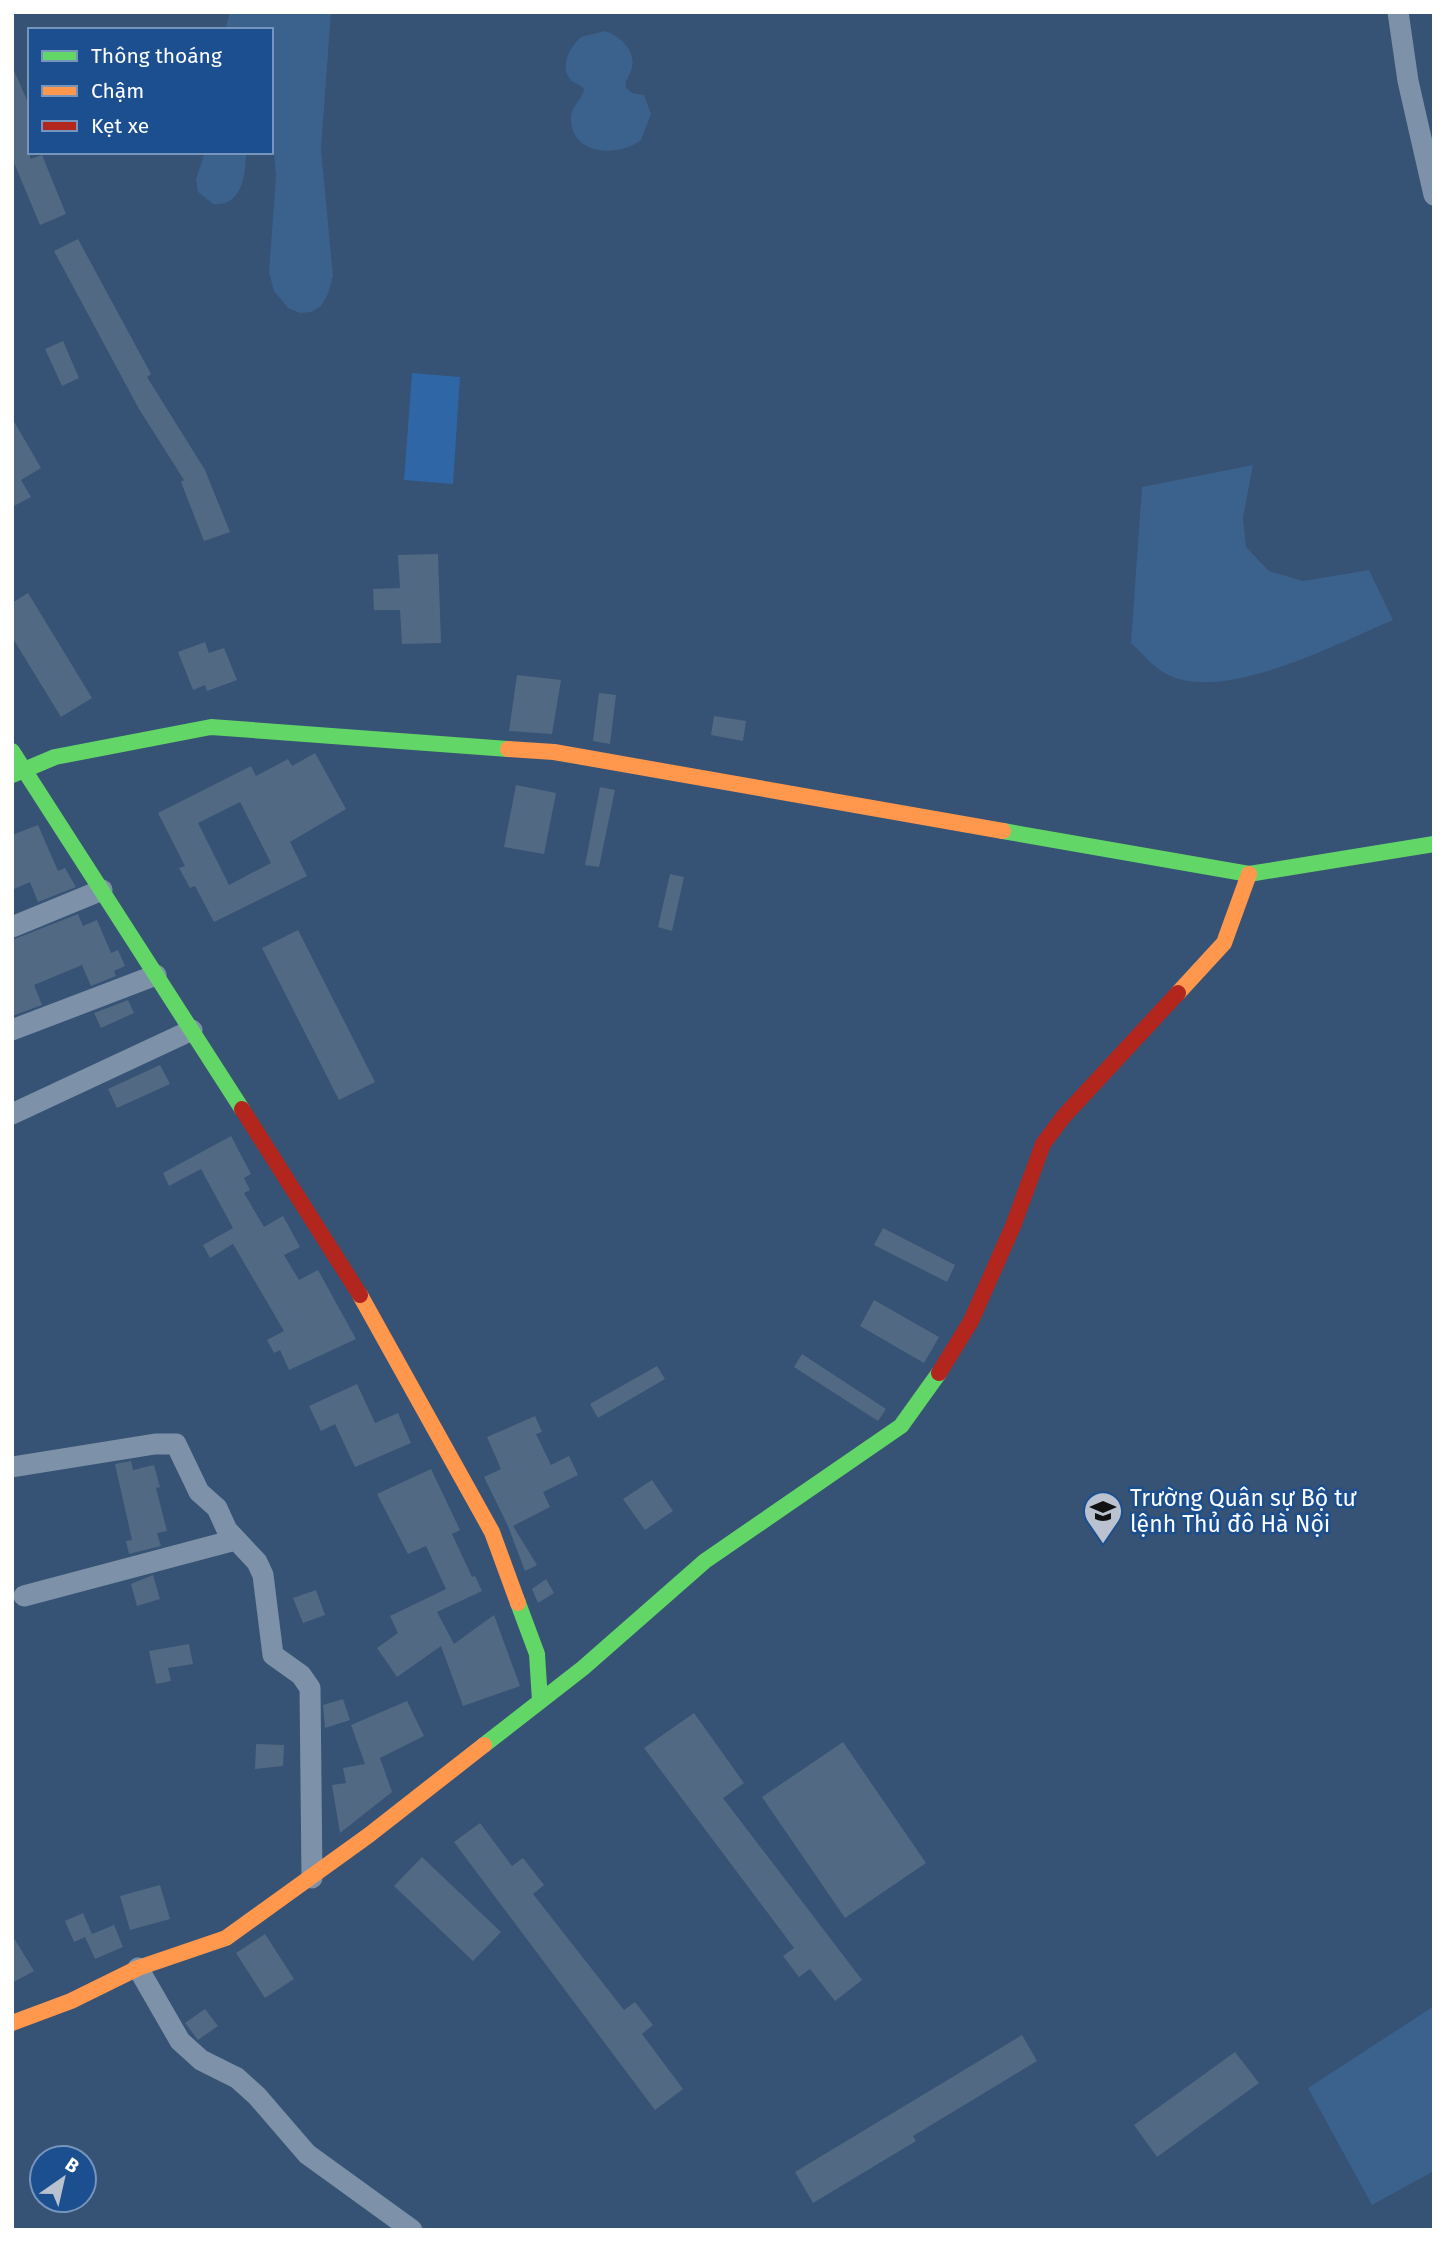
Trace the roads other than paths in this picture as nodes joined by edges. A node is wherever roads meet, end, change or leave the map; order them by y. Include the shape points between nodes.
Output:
1 (1398, 12) edge
2 (1434, 195) edge
3 (12, 751) edge
4 (18, 772) edge
5 (1434, 844) edge
6 (1249, 874) junction
7 (102, 890) junction
8 (12, 927) edge
9 (156, 975) junction
10 (12, 1030) edge
11 (192, 1030) junction
12 (12, 1114) edge
13 (12, 1467) edge
14 (234, 1540) junction
15 (24, 1596) dead end
16 (540, 1701) junction
17 (312, 1878) junction
18 (138, 1968) junction
19 (12, 2023) edge
20 (412, 2230) edge

1 - 2 street via 1408,81
3 - 4 street
4 - 6 street via 55,757 211,726 554,752
4 - 7 street
5 - 6 street
6 - 16 street via 1224,943 1043,1144 971,1321 901,1426 705,1561
7 - 8 street
7 - 9 street
9 - 10 street
9 - 11 street
11 - 12 street
11 - 16 street via 346,1270 492,1532 537,1654
13 - 14 street via 176,1444 194,1484 217,1508
14 - 15 street
14 - 17 street via 257,1562 262,1575 273,1655 301,1675 310,1688
16 - 17 street
17 - 18 street via 226,1938
18 - 19 street
18 - 20 street via 180,2041 201,2060 237,2078 307,2154

